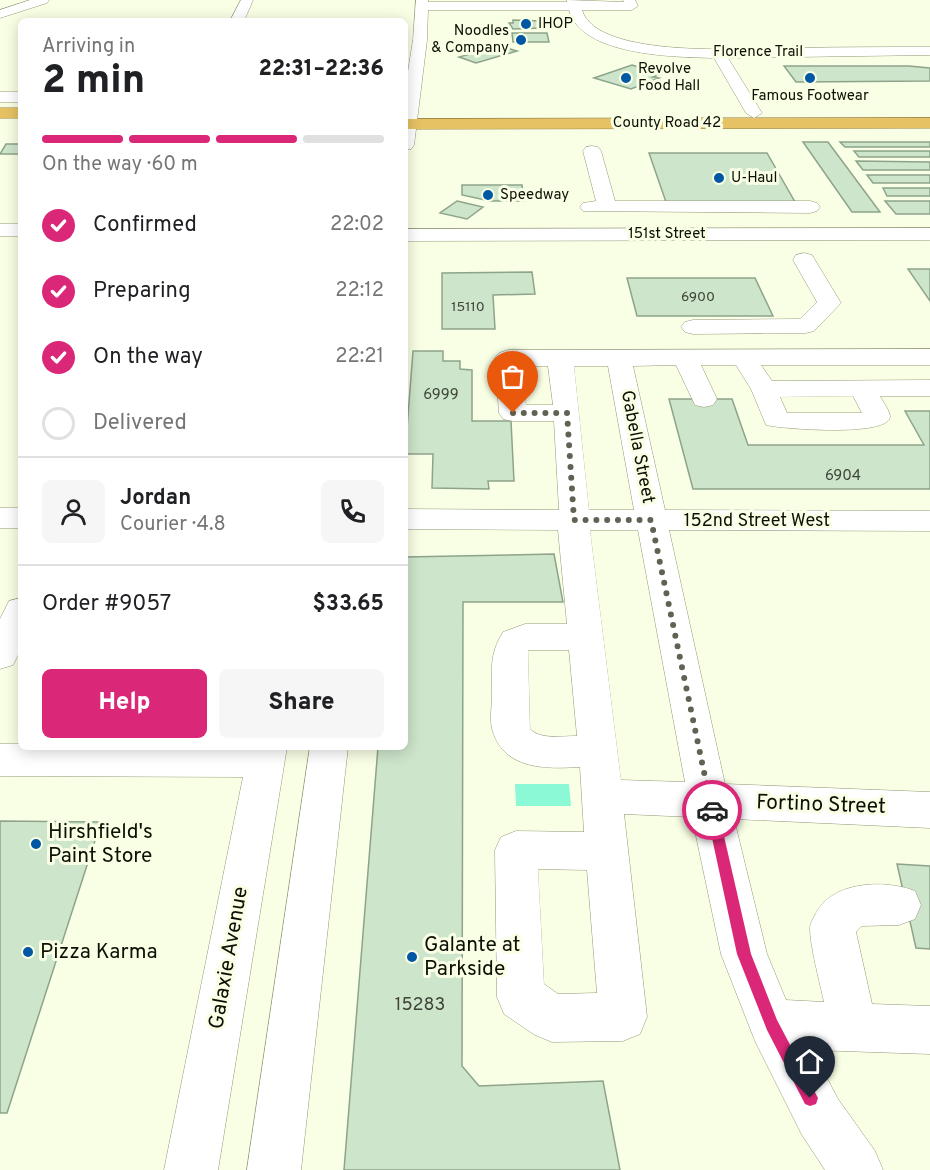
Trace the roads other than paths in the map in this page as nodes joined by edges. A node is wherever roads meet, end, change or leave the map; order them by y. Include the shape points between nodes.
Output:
1 (43, 0) edge
2 (247, 0) edge
3 (422, 3) edge
4 (631, 3) edge
5 (574, 4) edge
6 (0, 14) edge
7 (238, 18) edge
8 (638, 22) dead end
9 (892, 37) dead end
10 (412, 42) edge
11 (906, 51) junction
12 (930, 51) edge
13 (718, 53) junction
14 (0, 97) edge
15 (18, 97) edge
16 (408, 103) edge
17 (0, 113) edge
18 (18, 113) edge
19 (754, 113) junction
20 (930, 113) edge
21 (408, 118) edge
22 (408, 118) edge
23 (930, 123) edge
24 (0, 124) edge
25 (18, 124) edge
26 (592, 151) dead end
27 (810, 207) dead end
28 (0, 230) edge
29 (18, 230) edge
30 (930, 234) edge
31 (408, 235) edge
32 (0, 239) edge
33 (18, 239) edge
34 (804, 260) dead end
35 (693, 327) dead end
36 (930, 357) edge
37 (560, 358) junction
38 (618, 358) junction
39 (685, 358) junction
40 (744, 358) junction
41 (930, 388) edge
42 (704, 399) dead end
43 (567, 413) junction
44 (0, 518) edge
45 (18, 518) edge
46 (408, 519) edge
47 (574, 520) junction
48 (651, 520) junction
49 (930, 521) edge
50 (18, 617) edge
51 (585, 637) junction
52 (0, 656) edge
53 (329, 750) edge
54 (598, 751) junction
55 (10, 752) edge
56 (164, 754) edge
57 (266, 754) edge
58 (603, 796) junction
59 (709, 800) junction
60 (930, 810) edge
61 (606, 851) dead end
62 (899, 905) dead end
63 (772, 1024) junction
64 (853, 1028) junction
65 (930, 1030) edge
66 (191, 1170) edge
67 (274, 1170) edge
68 (856, 1170) edge

1 - 6 street
2 - 7 street
3 - 5 street
3 - 10 street
4 - 5 street
4 - 8 street
5 - 13 street, Florence Trail via 581,23 608,38 660,50
9 - 11 street
10 - 16 street
11 - 12 street, Florence Trail
11 - 13 street, Florence Trail via 813,56
13 - 19 street
14 - 15 street
17 - 18 highway
19 - 20 highway, County Road 42
19 - 21 highway, County Road 42
22 - 23 highway, County Road 42
24 - 25 highway
26 - 27 street via 598,207
28 - 29 street
30 - 31 street, 151st Street
32 - 33 street
34 - 35 street via 829,303 806,326
36 - 40 street
37 - 38 street
37 - 43 street
37 - 43 street via 508,358 513,413
38 - 39 street
38 - 48 street, Gabella Street
39 - 40 street
39 - 42 street
40 - 41 street via 764,389 773,414 784,421 871,421 876,414 862,388
43 - 47 street
44 - 45 street
46 - 47 street, 152nd Street West
47 - 48 street, 152nd Street West
47 - 51 street
48 - 49 street, 152nd Street West
48 - 59 street, Gabella Street
50 - 52 street
51 - 54 street
51 - 54 street via 515,641 510,650 511,730 525,748
53 - 67 street
54 - 58 street
55 - 56 street
56 - 57 street
57 - 66 street, Galaxie Avenue
58 - 59 street, Fortino Street
58 - 61 street
59 - 60 street, Fortino Street
59 - 63 street, Gabella Street via 744,954
62 - 64 street via 855,906 841,913 832,927
63 - 64 street
63 - 68 street, Gabella Street via 820,1117
64 - 65 street

